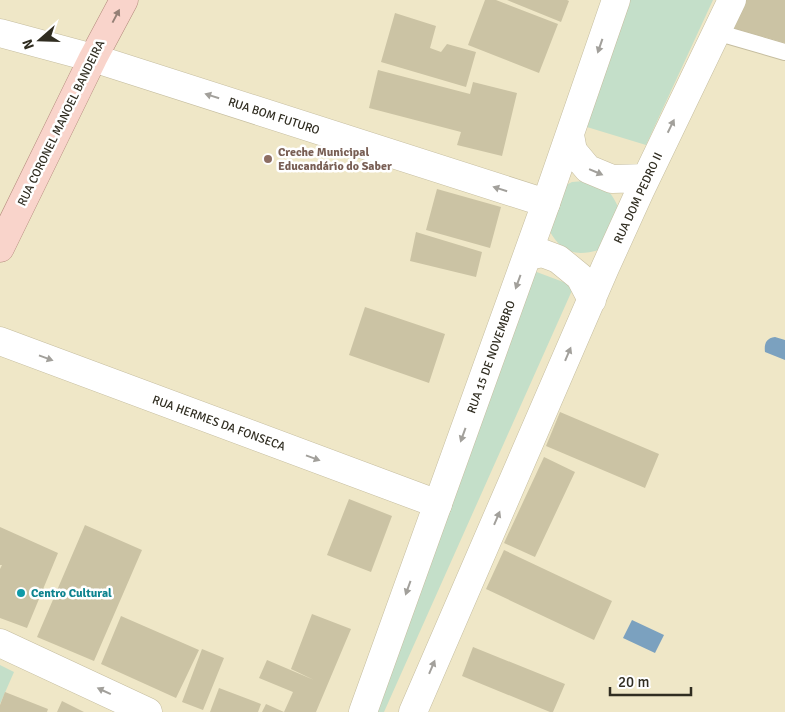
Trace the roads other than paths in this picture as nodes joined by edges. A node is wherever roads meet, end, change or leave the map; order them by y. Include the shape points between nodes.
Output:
1 (124, 0) edge
2 (616, 0) edge
3 (732, 0) edge
4 (716, 32) junction
5 (0, 33) edge
6 (785, 52) edge
7 (93, 58) junction
8 (570, 135) junction
9 (646, 178) junction
10 (546, 204) junction
11 (0, 248) edge
12 (528, 256) junction
13 (592, 300) junction
14 (0, 341) edge
15 (438, 504) junction
16 (0, 643) edge
17 (148, 712) edge
18 (363, 712) edge
19 (413, 712) edge

7 -> 1 main road, RUA CORONEL MANOEL BANDEIRA
2 -> 8 main road, RUA 15 DE NOVEMBRO
3 - 4 main road, RUA DOM PEDRO II
4 - 6 lane
9 -> 4 main road, RUA DOM PEDRO II
5 - 7 main road, RUA BOM FUTURO
10 -> 7 main road, RUA BOM FUTURO
7 - 11 main road, RUA CORONEL MANOEL BANDEIRA
8 -> 9 main road via 572,151 588,169 612,179
8 - 10 main road, RUA 15 DE NOVEMBRO
9 - 13 main road, RUA DOM PEDRO II
10 - 12 main road, RUA 15 DE NOVEMBRO
12 - 13 main road via 542,253 558,258 580,277
12 -> 15 main road, RUA 15 DE NOVEMBRO
19 -> 13 main road, RUA DOM PEDRO II
14 -> 15 main road, RUA HERMES DA FONSECA
15 -> 18 main road, RUA 15 DE NOVEMBRO
17 -> 16 main road

